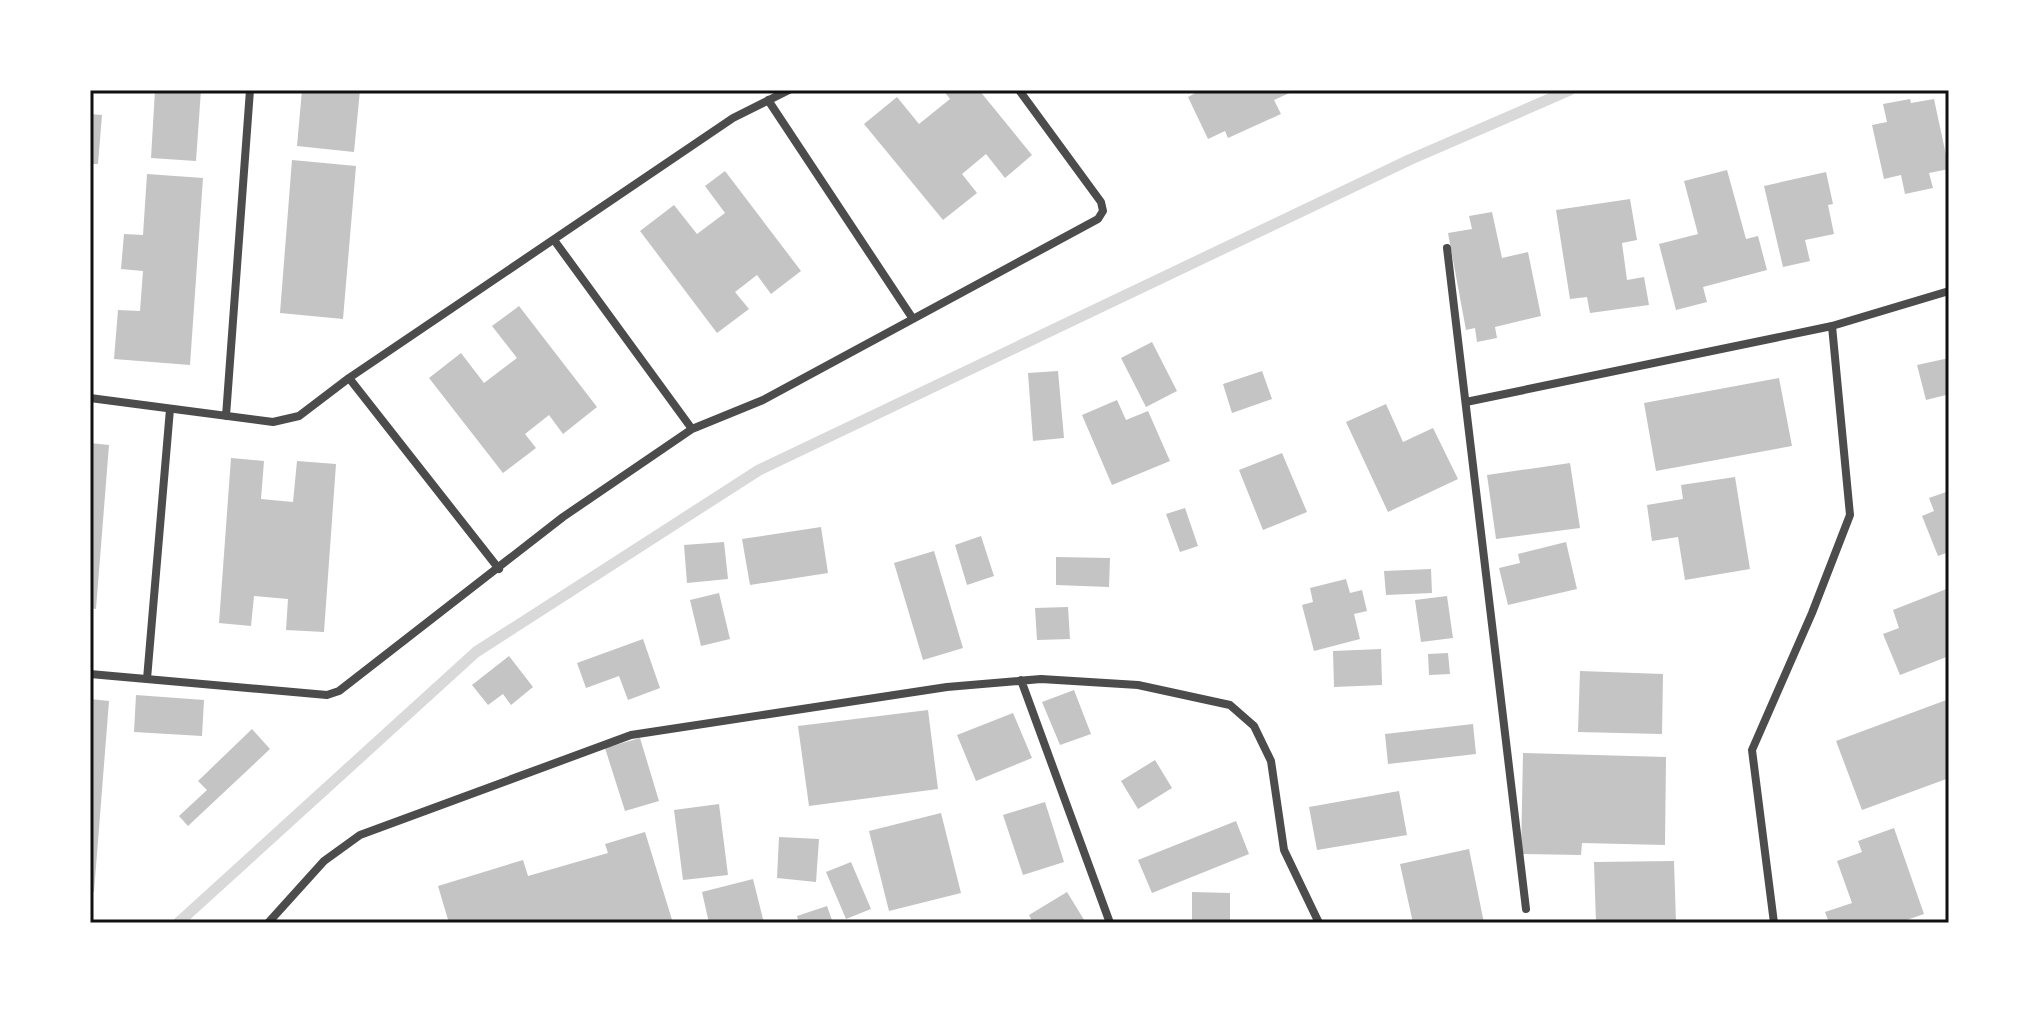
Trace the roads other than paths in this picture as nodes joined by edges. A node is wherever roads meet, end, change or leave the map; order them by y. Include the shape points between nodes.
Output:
1 (250, 90) edge
2 (789, 90) edge
3 (1019, 90) edge
4 (768, 100) junction
5 (554, 240) junction
6 (1447, 248) dead end
7 (1949, 291) edge
8 (913, 319) junction
9 (1832, 326) junction
10 (349, 378) junction
11 (90, 398) edge
12 (1466, 402) junction
13 (170, 409) junction
14 (226, 416) junction
15 (692, 429) junction
16 (499, 569) junction
17 (90, 674) edge
18 (147, 679) junction
19 (1021, 680) junction
20 (1526, 909) dead end
21 (268, 923) edge
22 (1110, 923) edge
23 (1319, 923) edge
24 (1774, 923) edge

1 - 14 street
2 - 4 street
3 - 8 street via 1103,211 1098,219
4 - 5 street via 733,118
4 - 8 street
5 - 10 street
5 - 15 street
6 - 12 street
7 - 9 street
8 - 15 street via 763,400
9 - 12 street
9 - 24 street via 1850,515 1752,750
10 - 14 street via 299,416 273,422
10 - 16 street
11 - 13 street
12 - 20 street
13 - 14 street
13 - 18 street
15 - 16 street via 563,517
16 - 18 street via 327,695
17 - 18 street
19 - 21 street via 631,735 360,835 324,861
19 - 22 street
19 - 23 street via 1138,685 1230,705 1254,726 1271,761 1284,850

